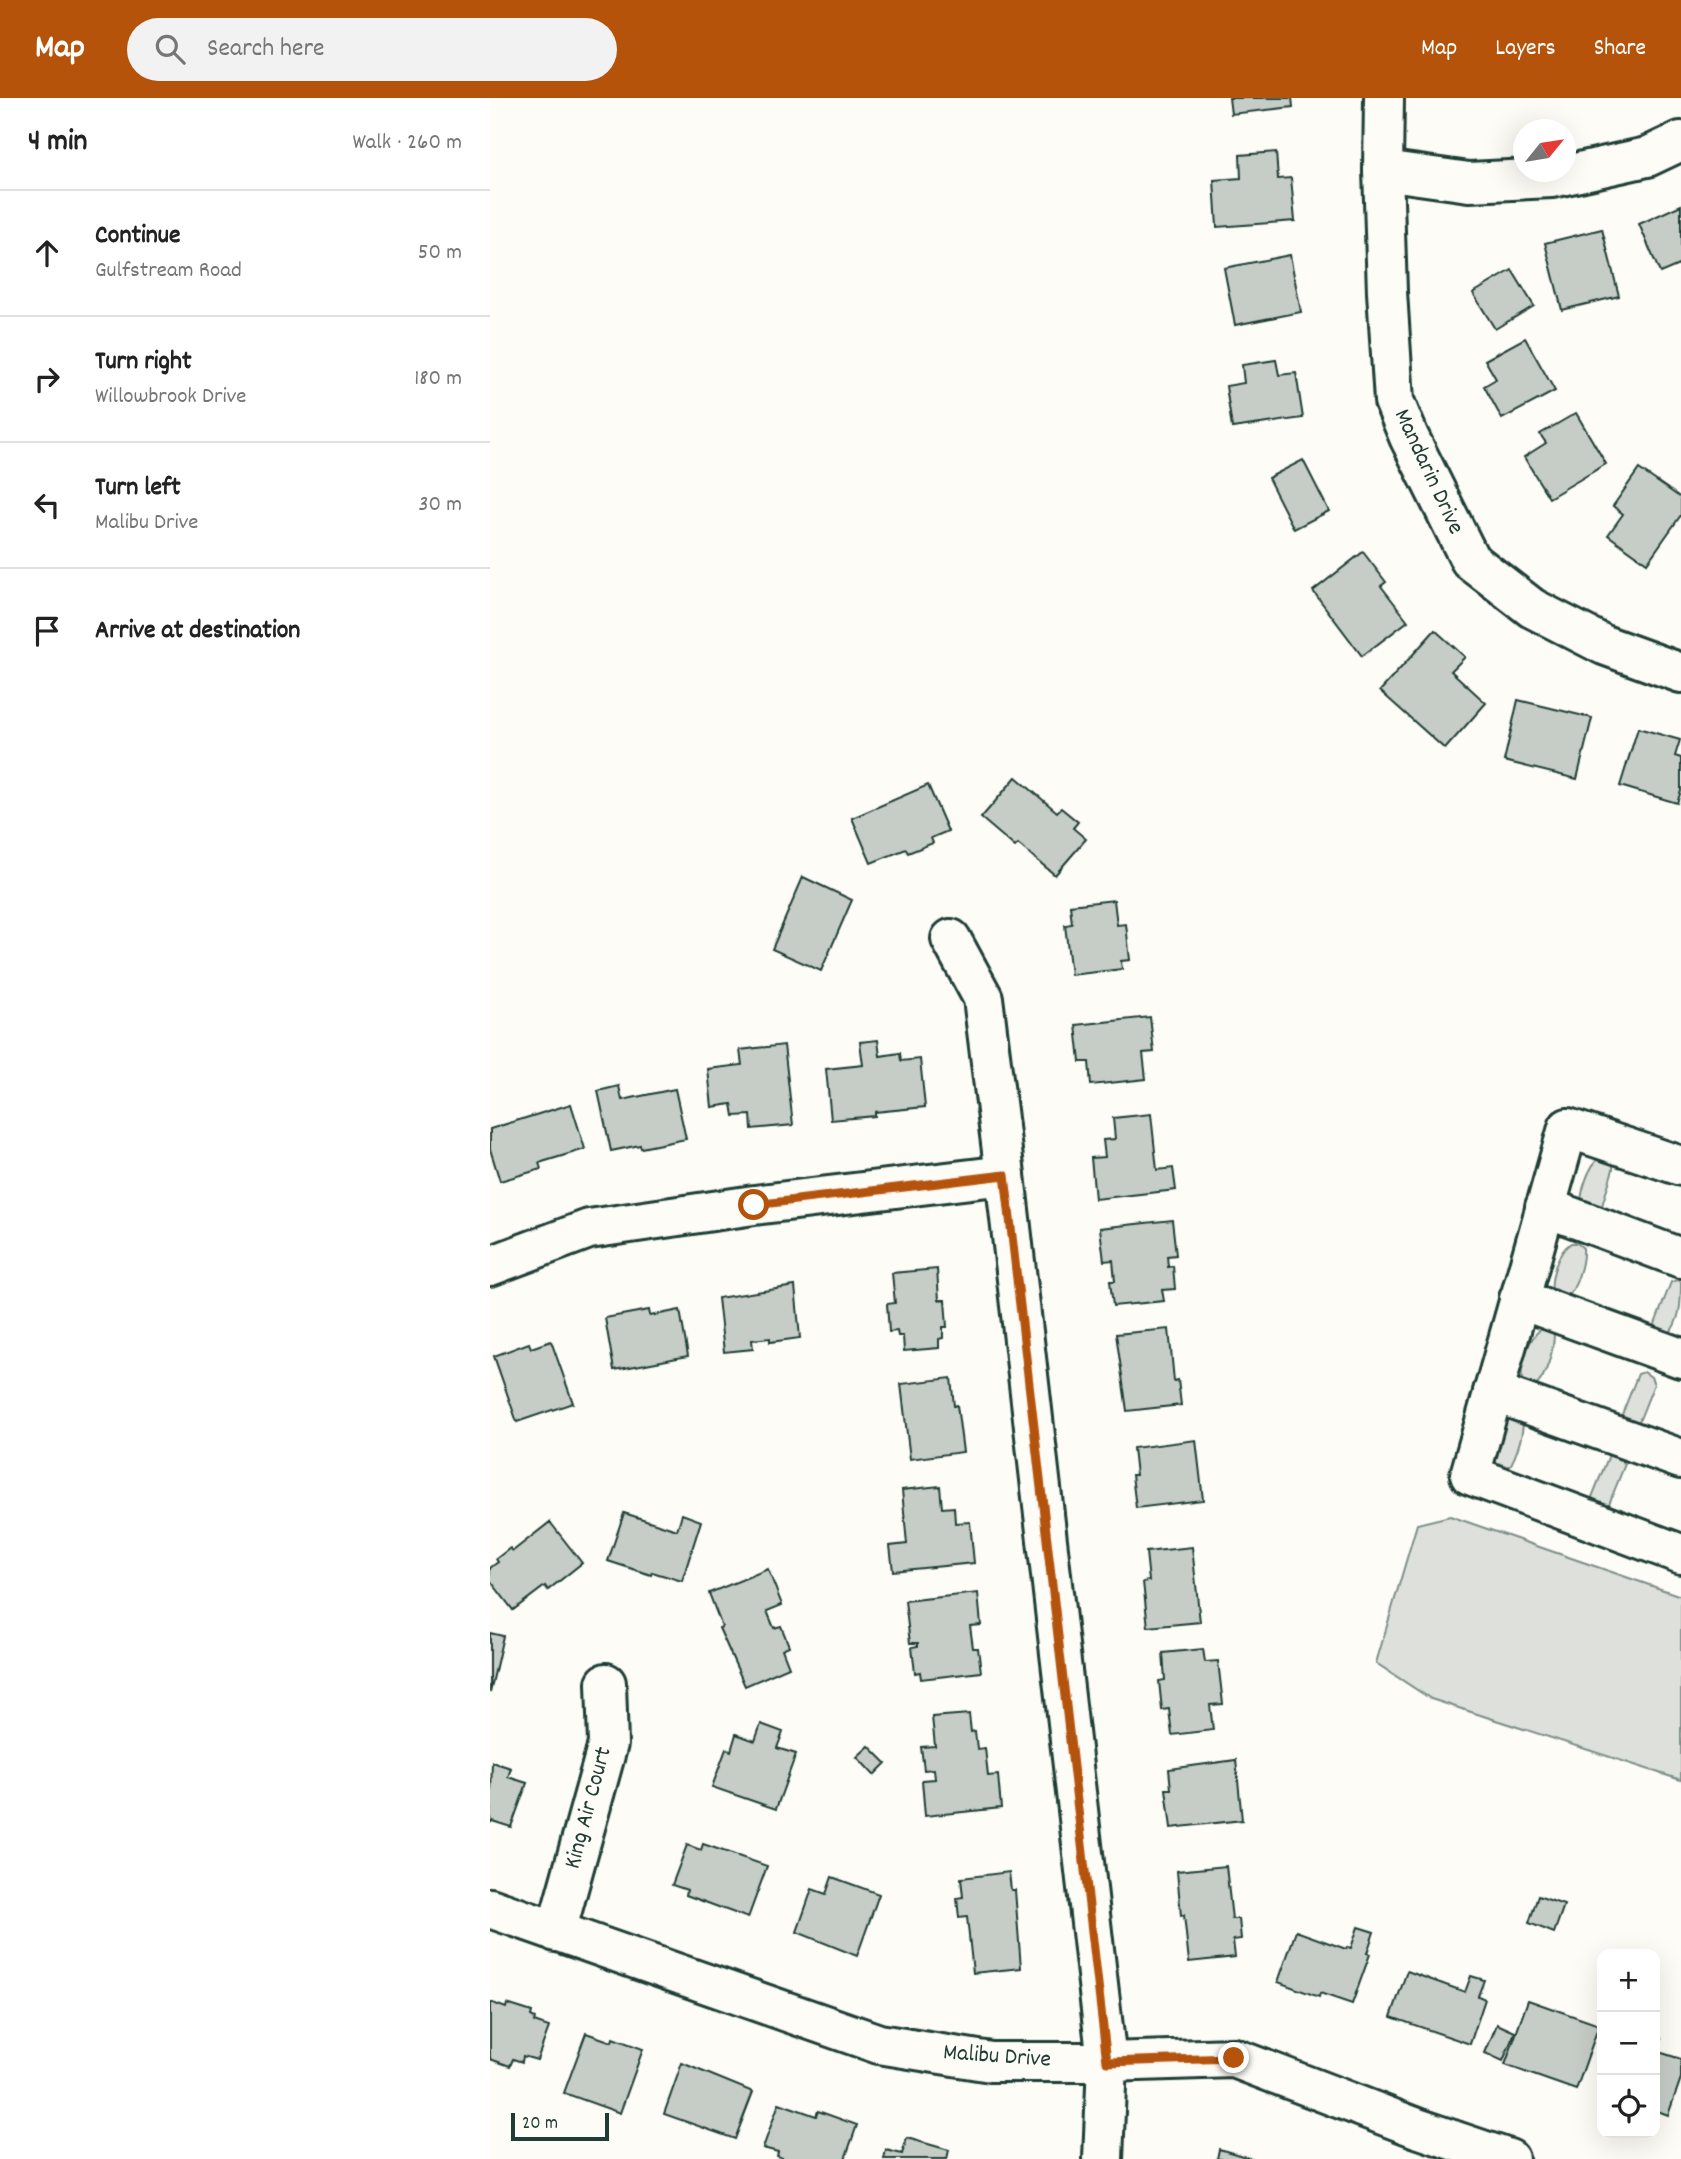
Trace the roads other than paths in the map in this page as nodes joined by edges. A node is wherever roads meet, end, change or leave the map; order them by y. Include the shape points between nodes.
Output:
1 (1384, 98) edge
2 (1681, 141) edge
3 (1383, 170) junction
4 (1681, 673) edge
5 (951, 939) dead end
6 (1681, 1166) edge
7 (1005, 1175) junction
8 (1545, 1207) junction
9 (1681, 1258) edge
10 (490, 1266) edge
11 (1519, 1298) junction
12 (1681, 1358) edge
13 (1493, 1392) junction
14 (1681, 1459) edge
15 (1681, 1555) edge
16 (606, 1683) dead end
17 (490, 1908) edge
18 (556, 1932) junction
19 (1107, 2062) junction
20 (1102, 2159) edge
21 (1509, 2159) edge

1 - 3 street, Mandarin Drive
2 - 3 street via 1647,157 1552,178 1469,182
3 - 4 street, Mandarin Drive via 1394,401 1470,560 1532,608 1604,645
5 - 7 street via 982,998
6 - 8 street via 1568,1128
7 - 10 street via 589,1229
7 - 19 street
8 - 9 street
8 - 11 street
11 - 12 street
11 - 13 street
13 - 14 street
13 - 15 street via 1470,1475
16 - 18 street, King Air Court via 608,1744
17 - 18 street, Malibu Drive
18 - 19 street, Malibu Drive via 879,2044 990,2062
19 - 20 street
19 - 21 street, Malibu Drive via 1234,2058

